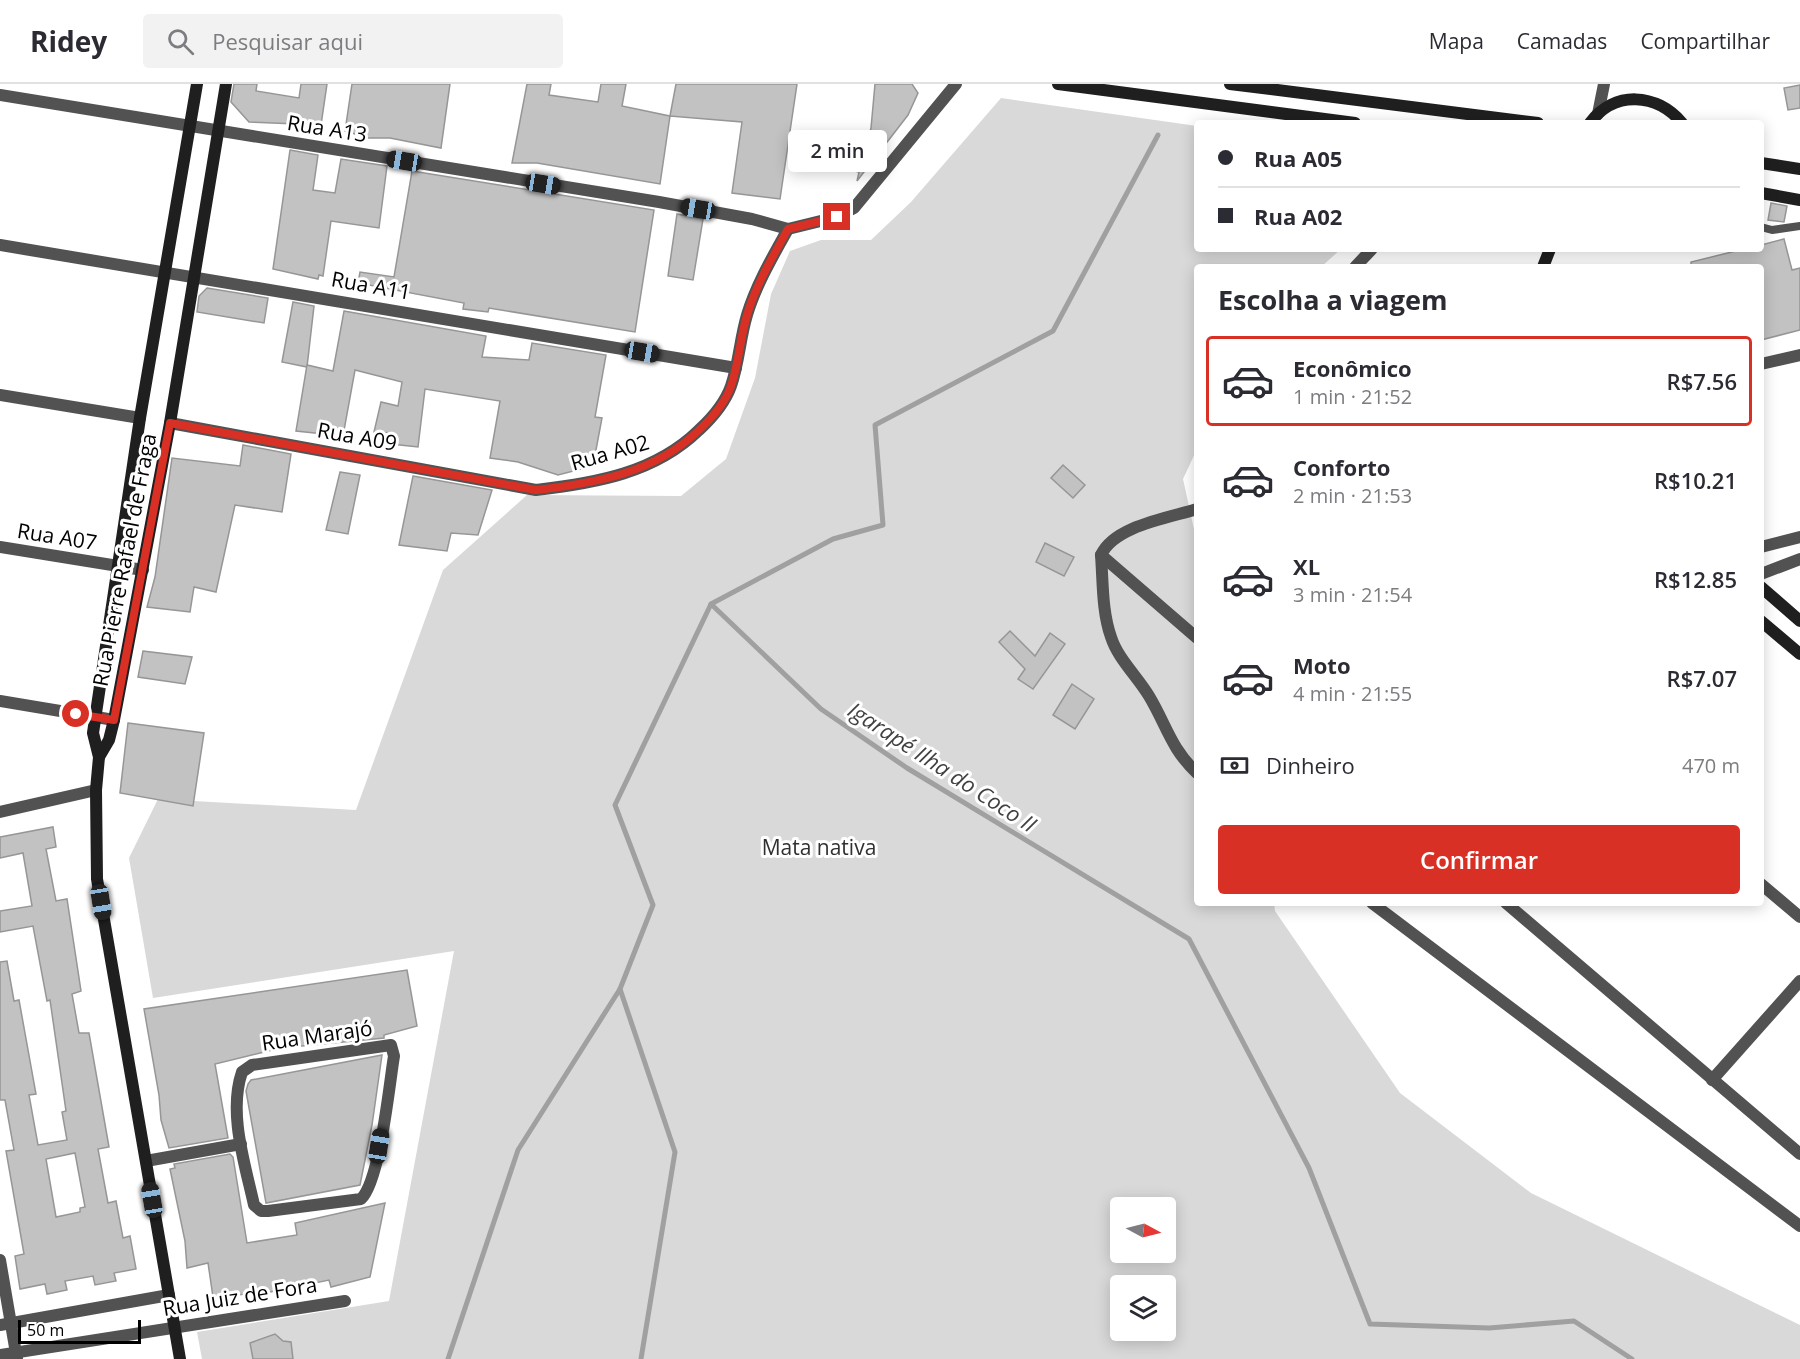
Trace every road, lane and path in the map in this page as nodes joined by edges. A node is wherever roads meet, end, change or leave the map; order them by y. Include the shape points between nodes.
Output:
1 (197, 84) edge
2 (226, 84) edge
3 (956, 84) edge
4 (1058, 84) edge
5 (1230, 84) edge
6 (1604, 84) edge
7 (0, 95) edge
8 (1594, 118) edge
9 (1332, 120) edge
10 (1514, 120) edge
11 (1679, 120) edge
12 (189, 127) junction
13 (218, 131) junction
14 (1764, 163) edge
15 (1800, 169) edge
16 (1764, 194) edge
17 (1800, 200) edge
18 (1800, 226) edge
19 (1764, 228) edge
20 (788, 229) junction
21 (0, 245) edge
22 (1369, 252) edge
23 (1358, 264) edge
24 (164, 271) junction
25 (194, 276) junction
26 (1800, 355) edge
27 (1764, 363) edge
28 (736, 368) junction
29 (0, 395) edge
30 (140, 418) junction
31 (170, 423) junction
32 (536, 490) joint
33 (1194, 510) edge
34 (1800, 537) edge
35 (1764, 546) edge
36 (0, 547) edge
37 (1101, 555) junction
38 (1800, 559) edge
39 (119, 567) junction
40 (142, 570) junction
41 (1764, 573) edge
42 (1764, 589) edge
43 (1800, 621) edge
44 (1764, 624) edge
45 (1194, 635) edge
46 (1800, 654) edge
47 (0, 701) edge
48 (95, 717) junction
49 (114, 720) junction
50 (99, 757) junction
51 (1194, 770) edge
52 (96, 790) junction
53 (0, 812) edge
54 (1764, 887) edge
55 (1376, 906) edge
56 (1509, 906) edge
57 (1800, 917) edge
58 (1800, 981) edge
59 (1712, 1080) junction
60 (241, 1143) junction
61 (1800, 1154) edge
62 (146, 1161) junction
63 (1800, 1227) edge
64 (0, 1260) edge
65 (169, 1295) junction
66 (345, 1301) dead end
67 (5, 1324) edge
68 (174, 1326) junction
69 (0, 1354) edge
70 (16, 1356) edge
71 (180, 1359) edge

1 - 12 street, Rua Pierre Rafael de Fraga
2 - 13 street, Rua Pierre Rafael de Fraga
3 - 20 street via 854,208 837,217
4 - 9 street
5 - 10 street
6 - 8 street
7 - 12 street, Rua A13
8 - 11 street via 1618,102 1641,99 1657,103
12 - 13 street, Rua A13
12 - 24 street, Rua Pierre Rafael de Fraga
13 - 20 street, Rua A13 via 659,202
13 - 25 street, Rua Pierre Rafael de Fraga
14 - 15 street
16 - 17 street
18 - 19 lane
20 - 28 street, Rua A02 via 747,314
21 - 24 street, Rua A11
22 - 23 street
24 - 25 street, Rua A11
24 - 30 street, Rua Pierre Rafael de Fraga
25 - 28 street, Rua A11
25 - 31 street, Rua Pierre Rafael de Fraga
26 - 27 street
28 - 32 street, Rua A02 via 725,399 710,420 666,457 587,484
29 - 30 street
30 - 39 street, Rua Pierre Rafael de Fraga
31 - 32 street, Rua A09
31 - 40 street, Rua Pierre Rafael de Fraga
33 - 37 street via 1123,533 1107,543
34 - 35 street
36 - 39 street, Rua A07
37 - 45 street
37 - 51 street via 1111,639 1149,696 1172,744
38 - 41 street
39 - 40 street, Rua A07
39 - 48 street, Rua Pierre Rafael de Fraga
40 - 49 street, Rua Pierre Rafael de Fraga
42 - 43 street
44 - 46 street
47 - 48 street
48 - 49 street
48 - 50 street, Rua Pierre Rafael de Fraga via 93,733
49 - 50 street, Rua Pierre Rafael de Fraga
50 - 52 street
52 - 53 street
52 - 62 street via 97,879
54 - 57 street
55 - 63 street
56 - 59 street
58 - 59 street
59 - 61 street
60 - 60 street, Rua Marajó via 254,1206 261,1211 361,1199 368,1193 375,1169 393,1056 391,1045 252,1065 242,1072 236,1097
60 - 62 street
62 - 65 street
64 - 67 street
65 - 67 street, Rua Juiz de Fora
65 - 68 street
66 - 68 street, Rua Juiz de Fora
67 - 70 street
68 - 70 street, Rua Juiz de Fora
68 - 71 street
69 - 70 street, Rua Juiz de Fora

